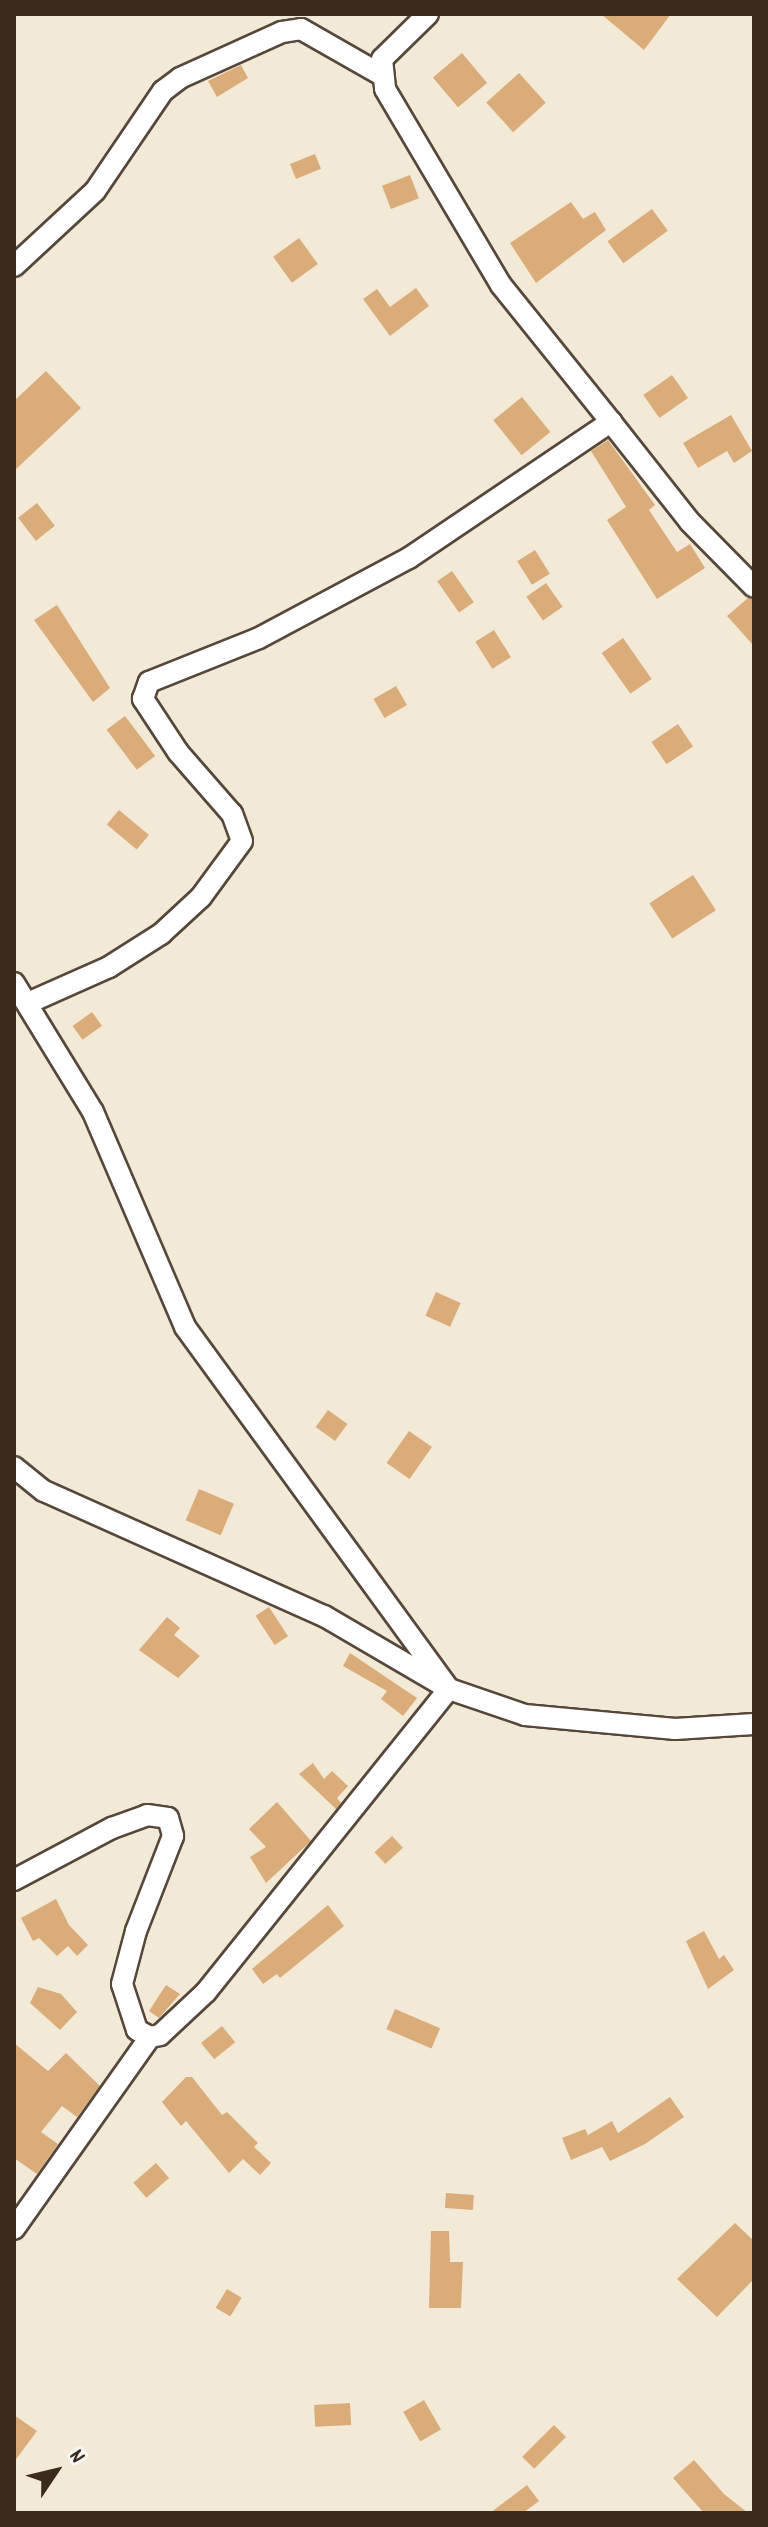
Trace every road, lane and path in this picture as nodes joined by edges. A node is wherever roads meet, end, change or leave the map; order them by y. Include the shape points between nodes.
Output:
1 (428, 14) edge
2 (380, 74) junction
3 (14, 266) edge
4 (611, 422) junction
5 (754, 587) edge
6 (14, 983) edge
7 (28, 1003) junction
8 (14, 1467) edge
9 (449, 1689) junction
10 (754, 1724) edge
11 (14, 1880) edge
12 (150, 2037) junction
13 (14, 2229) edge

1 - 2 street via 385,54
2 - 3 street via 301,29 282,32 180,78 163,91 95,191
2 - 4 street via 501,285
4 - 5 street via 690,522
4 - 7 street via 409,558 259,638 149,682 143,699 178,752 232,814 242,841 201,897 161,934 109,967
6 - 7 street
7 - 9 street via 93,1112 185,1327
8 - 9 street via 44,1491 324,1616
9 - 10 street via 525,1715 675,1729
9 - 12 street via 206,1992 172,2027
11 - 12 street via 112,1828 147,1815 168,1818 173,1836 136,1931 122,1984 137,2030
12 - 13 street

